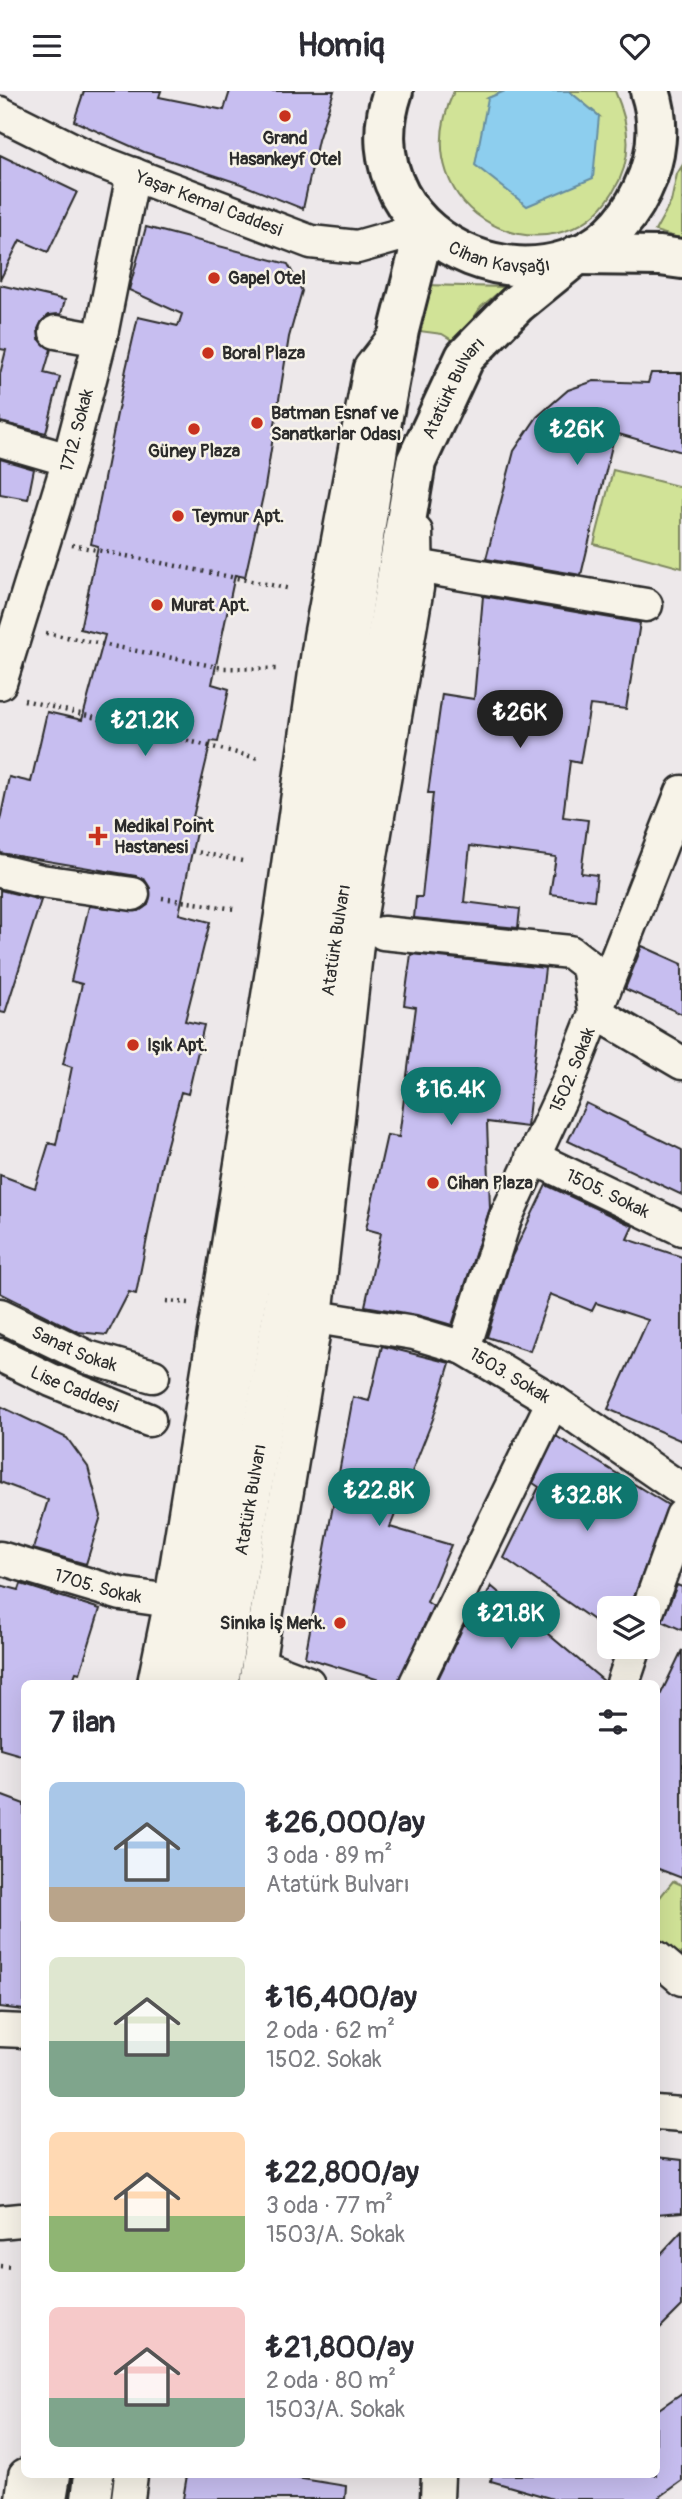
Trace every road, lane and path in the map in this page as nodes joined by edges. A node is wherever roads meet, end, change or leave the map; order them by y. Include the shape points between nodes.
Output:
1 (393, 91) edge
2 (650, 91) edge
3 (665, 91) edge
4 (682, 109) edge
5 (0, 113) edge
6 (133, 174) junction
7 (425, 228) junction
8 (577, 255) junction
9 (682, 260) edge
10 (56, 332) dead end
11 (100, 340) junction
12 (0, 440) edge
13 (69, 460) junction
14 (416, 462) junction
15 (44, 539) junction
16 (416, 566) junction
17 (290, 589) dead end
18 (646, 605) dead end
19 (17, 627) junction
20 (276, 669) dead end
21 (6, 690) edge
22 (261, 759) dead end
23 (682, 792) edge
24 (192, 851) dead end
25 (242, 861) dead end
26 (0, 871) edge
27 (133, 894) dead end
28 (187, 901) dead end
29 (234, 909) dead end
30 (383, 933) dead end
31 (595, 1012) junction
32 (682, 1063) edge
33 (533, 1157) junction
34 (682, 1229) edge
35 (0, 1315) edge
36 (316, 1317) junction
37 (464, 1348) junction
38 (0, 1355) edge
39 (153, 1376) dead end
40 (553, 1401) junction
41 (149, 1420) dead end
42 (682, 1490) edge
43 (682, 1516) edge
44 (0, 1558) edge
45 (653, 1596) edge
46 (184, 1603) junction
47 (631, 1659) edge
48 (256, 1674) edge
49 (156, 1680) edge
50 (182, 1680) edge
51 (220, 1680) edge
52 (291, 1680) edge
53 (417, 1680) edge
54 (624, 1680) edge
55 (660, 1960) edge
56 (682, 1979) edge
57 (0, 2030) edge
58 (21, 2031) edge
59 (660, 2113) edge
60 (682, 2115) edge
61 (0, 2266) edge
62 (13, 2267) dead end
63 (26, 2478) edge
64 (50, 2478) edge
65 (94, 2478) edge
66 (131, 2478) edge
67 (438, 2478) edge
68 (22, 2499) edge
69 (47, 2499) edge
70 (92, 2499) edge
71 (128, 2499) edge
72 (437, 2499) edge

1 - 7 main road, Cihan Kavşağı via 386,110 386,153 401,197
2 - 8 main road, Cihan Kavşağı via 657,132 652,170 635,205 610,235
3 - 4 main road
5 - 6 street, Yaşar Kemal Caddesi
6 - 7 street, Yaşar Kemal Caddesi via 310,242 357,247
6 - 11 street, 1712. Sokak
7 - 8 main road, Cihan Kavşağı via 461,254 489,264 548,265
7 - 46 main road, Atatürk Bulvarı via 399,330 333,723 245,1308
8 - 9 main road
8 - 14 main road, Atatürk Bulvarı via 517,304 465,357
10 - 11 street
11 - 13 street, 1712. Sokak
12 - 13 street
13 - 15 street, 1712. Sokak
14 - 16 street
14 - 51 main road, Atatürk Bulvarı via 340,910 282,1315
15 - 17 path
15 - 19 street, 1712. Sokak
16 - 18 street
16 - 36 street via 417,588 359,926
19 - 20 path via 223,668
19 - 21 street, 1712. Sokak
21 - 22 path
23 - 31 street, 1502. Sokak
24 - 25 path
26 - 27 street
28 - 29 path
30 - 31 street via 570,952 588,966
31 - 32 street
31 - 33 street, 1502. Sokak
33 - 34 street, 1505. Sokak
33 - 37 street, 1502. Sokak via 505,1219
35 - 39 street, Sanat Sokak via 87,1357
36 - 37 street, 1503. Sokak via 414,1333
36 - 48 street
37 - 40 street, 1503. Sokak
38 - 41 street, Lise Caddesi
40 - 42 street, 1503. Sokak
40 - 53 street
43 - 45 street
44 - 46 street, 1705. Sokak via 121,1594
46 - 49 street
46 - 50 main road, Atatürk Bulvarı
47 - 54 street
48 - 52 street
55 - 56 street
57 - 58 street
59 - 60 street
61 - 62 path
63 - 68 street
64 - 69 main road
65 - 70 main road
66 - 71 street
67 - 72 street

